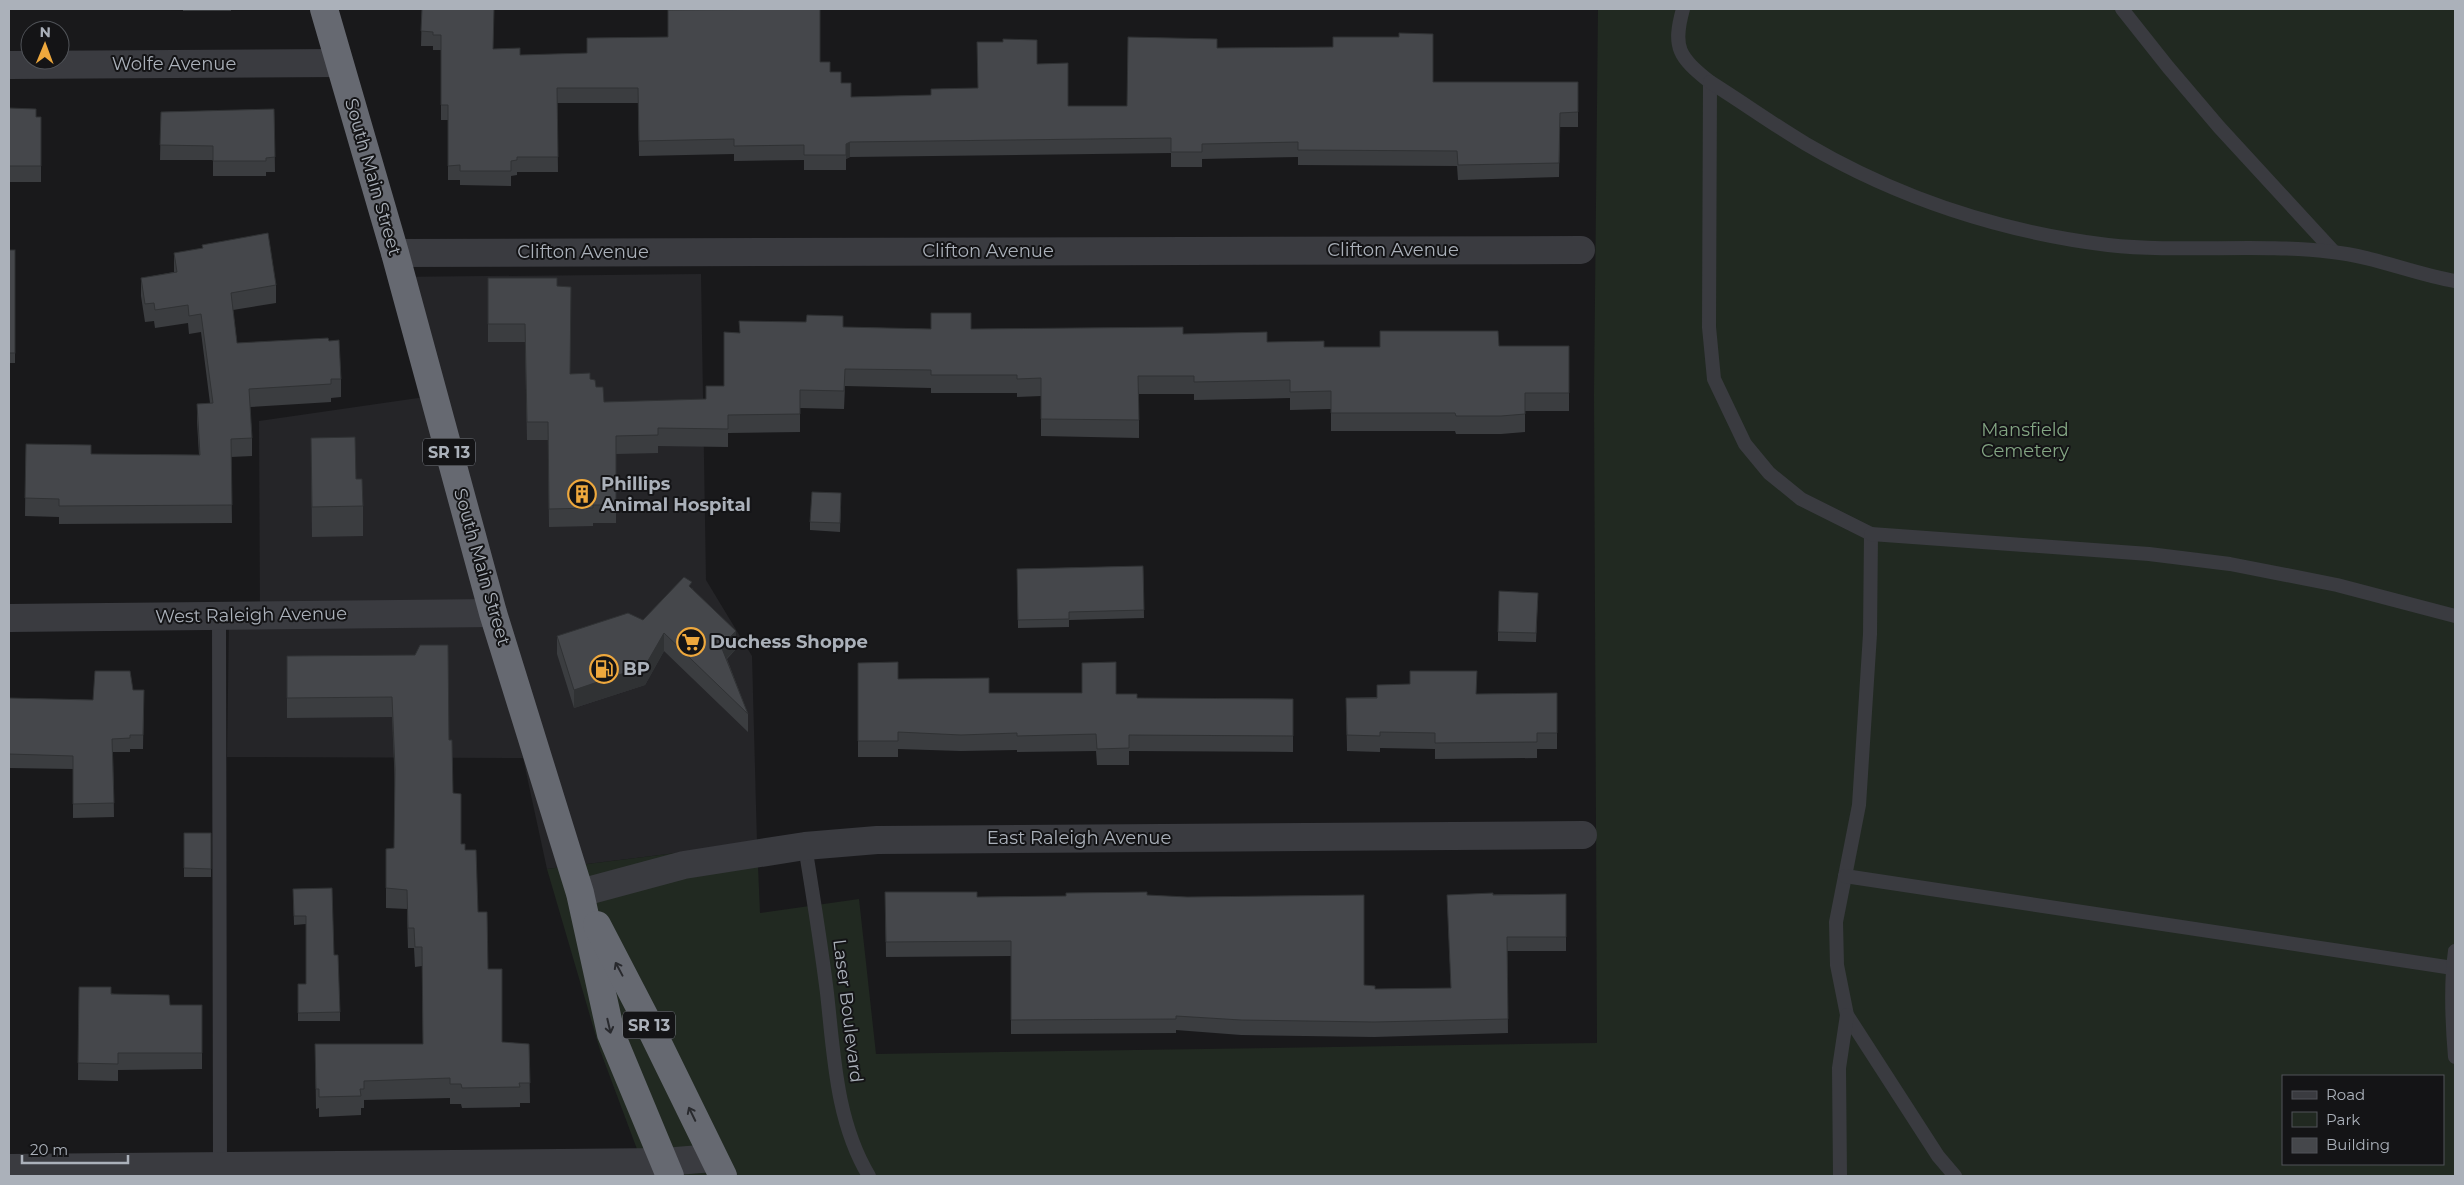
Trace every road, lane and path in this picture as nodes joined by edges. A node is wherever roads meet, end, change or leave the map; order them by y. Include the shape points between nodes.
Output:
1 (324, 9) edge
2 (1683, 9) edge
3 (2122, 9) edge
4 (339, 62) junction
5 (9, 65) edge
6 (1710, 82) junction
7 (1581, 250) dead end
8 (2334, 252) junction
9 (395, 253) junction
10 (2455, 280) edge
11 (1871, 534) junction
12 (494, 613) junction
13 (219, 615) junction
14 (2455, 616) edge
15 (9, 618) edge
16 (1583, 835) dead end
17 (805, 846) junction
18 (1845, 876) junction
19 (580, 893) junction
20 (2455, 951) edge
21 (2453, 968) junction
22 (1848, 1015) junction
23 (2455, 1057) edge
24 (220, 1166) junction
25 (718, 1167) edge
26 (9, 1168) edge
27 (666, 1169) edge
28 (869, 1176) edge
29 (1840, 1176) edge
30 (1955, 1176) edge

1 - 4 highway, South Main Street / SR 13
2 - 6 lane via 1678,26 1678,49 1691,67
3 - 8 lane via 2219,126
4 - 5 street, Wolfe Avenue
4 - 9 highway, South Main Street / SR 13
6 - 8 lane via 1807,144 1904,192 1971,216 2037,234 2109,245
6 - 11 lane via 1708,327 1714,379 1744,444 1769,473 1801,499
7 - 9 street, Clifton Avenue
8 - 10 lane via 2424,276
9 - 12 highway, South Main Street / SR 13
11 - 14 lane via 2148,554 2230,564 2337,584
11 - 18 lane via 1870,634 1859,805
12 - 13 street, West Raleigh Avenue
12 - 19 highway, South Main Street / SR 13
13 - 15 street, West Raleigh Avenue
13 - 24 lane
16 - 17 street, East Raleigh Avenue via 878,840
17 - 19 street, East Raleigh Avenue via 684,865
17 - 28 lane, Laser Boulevard via 838,1089 846,1127
18 - 21 lane
18 - 22 lane via 1836,922 1837,965
25 -> 19 highway, South Main Street / SR 13
19 -> 27 highway, South Main Street / SR 13 via 611,1034
20 - 21 lane
21 - 23 lane
22 - 29 lane via 1839,1068
22 - 30 lane via 1938,1156
24 - 26 street
24 - 27 street
25 - 27 street

